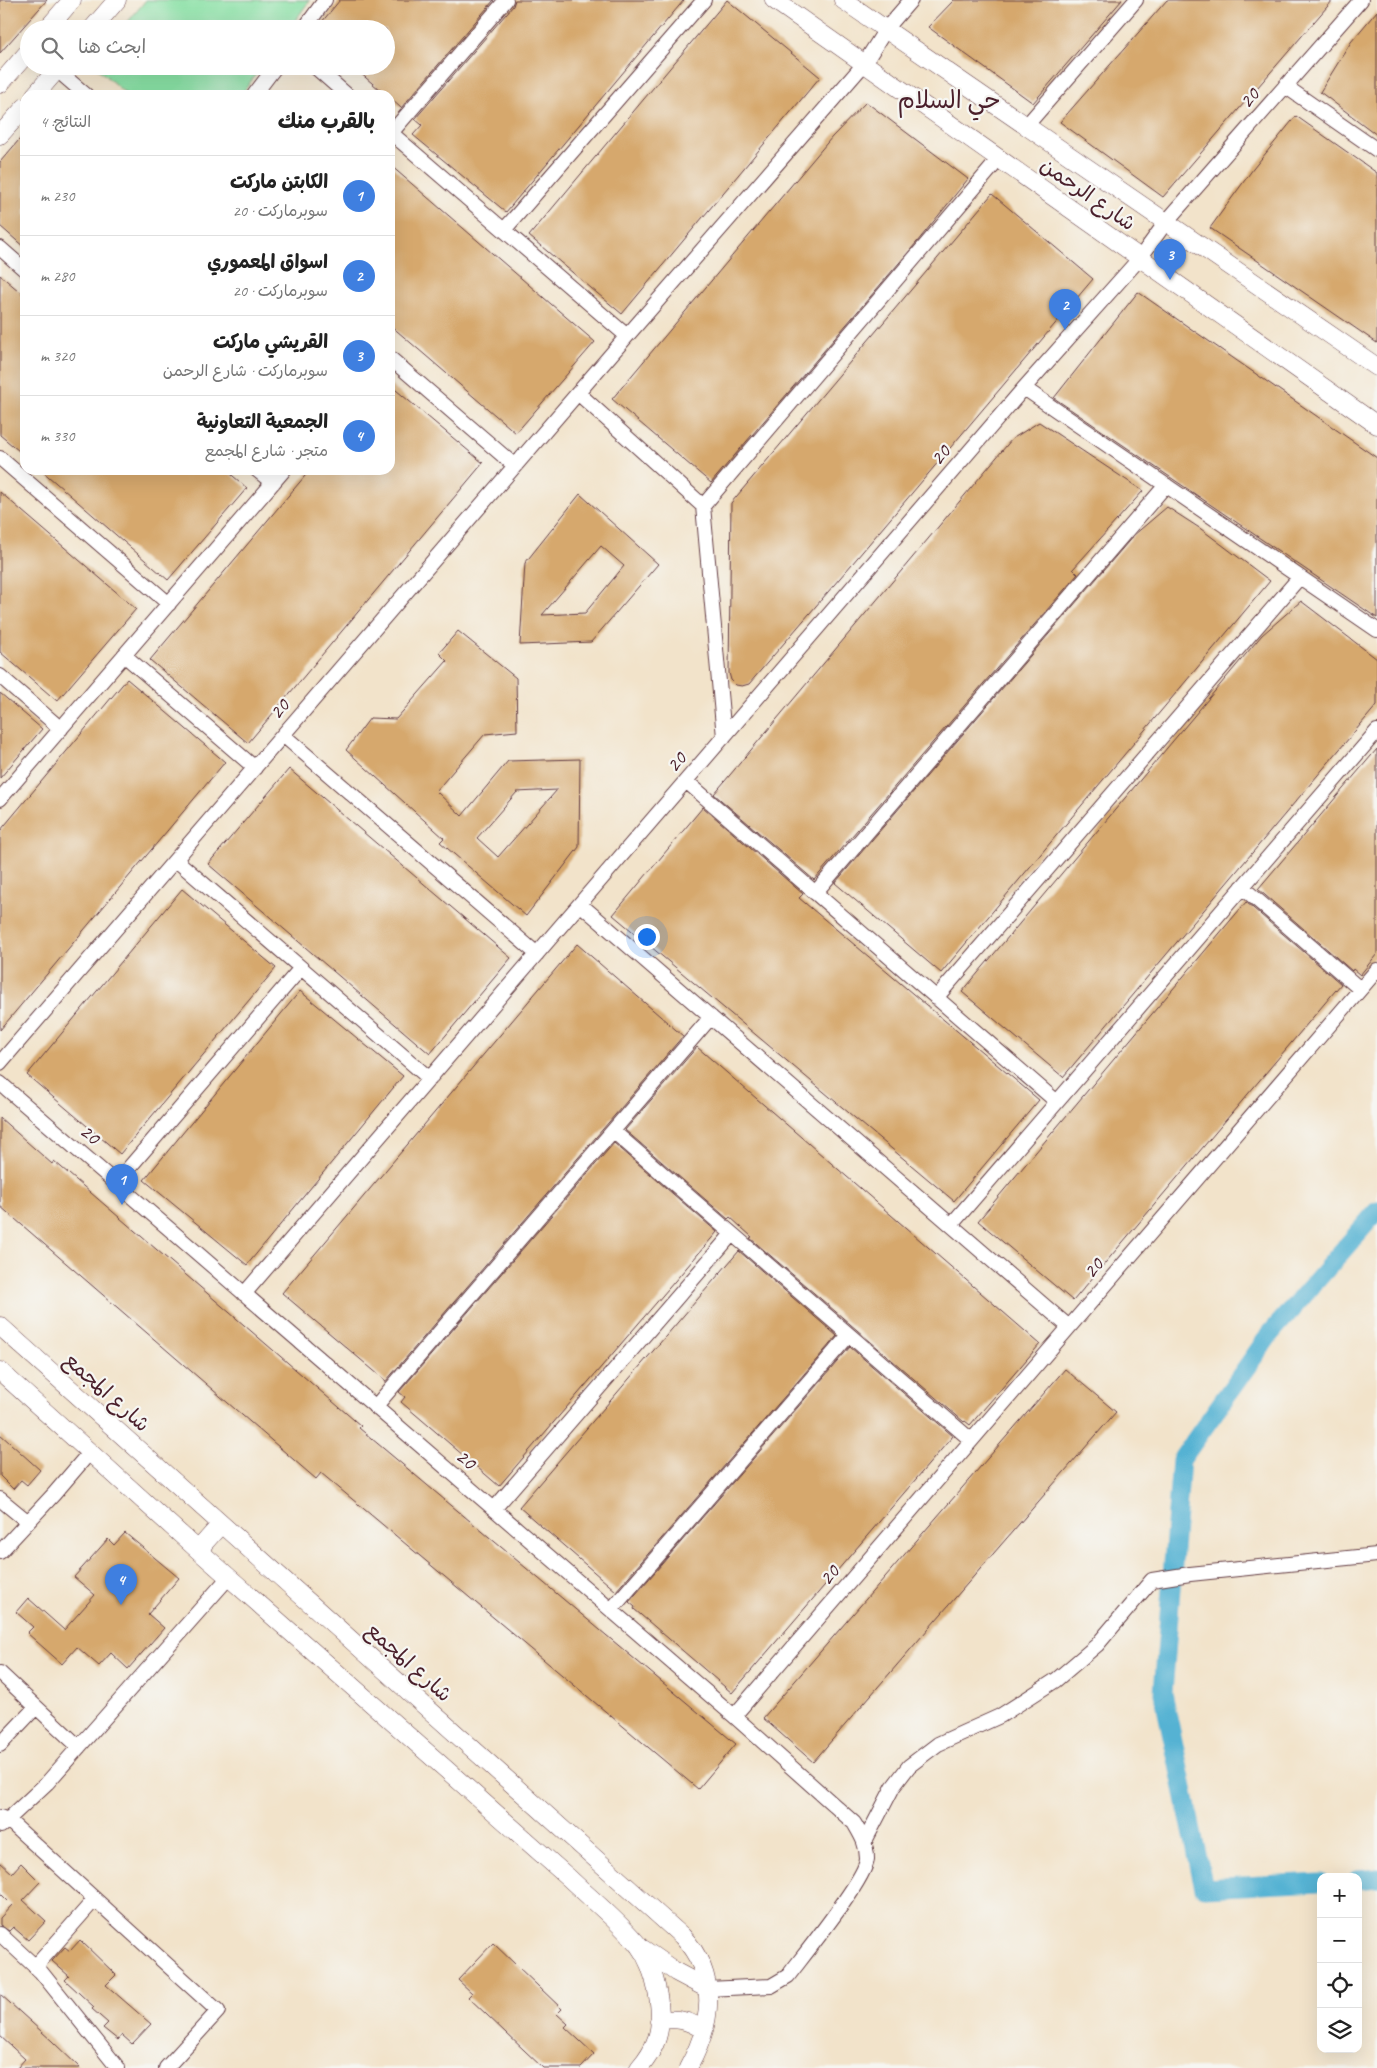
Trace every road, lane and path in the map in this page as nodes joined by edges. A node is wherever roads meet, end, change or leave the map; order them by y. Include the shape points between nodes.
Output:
1 (72, 0) edge
2 (117, 0) edge
3 (326, 0) edge
4 (506, 0) edge
5 (704, 0) edge
6 (774, 0) edge
7 (843, 0) edge
8 (911, 0) edge
9 (1136, 0) edge
10 (1361, 0) edge
11 (55, 20) edge
12 (100, 20) edge
13 (311, 20) edge
14 (886, 29) junction
15 (20, 61) edge
16 (864, 64) junction
17 (53, 75) edge
18 (66, 75) edge
19 (269, 75) edge
20 (324, 75) edge
21 (0, 84) edge
22 (1286, 86) junction
23 (39, 90) edge
24 (81, 90) edge
25 (258, 90) edge
26 (341, 90) edge
27 (20, 113) edge
28 (1026, 126) junction
29 (395, 128) edge
30 (0, 135) edge
31 (395, 136) edge
32 (1377, 150) edge
33 (999, 158) junction
34 (1166, 222) junction
35 (504, 230) junction
36 (0, 248) edge
37 (1140, 258) junction
38 (20, 266) edge
39 (626, 336) junction
40 (395, 362) edge
41 (1377, 367) edge
42 (1024, 388) junction
43 (578, 393) junction
44 (1377, 425) edge
45 (0, 458) edge
46 (515, 466) junction
47 (263, 475) edge
48 (279, 475) edge
49 (272, 483) junction
50 (1166, 485) junction
51 (703, 506) junction
52 (1298, 578) junction
53 (169, 604) junction
54 (1377, 630) edge
55 (124, 655) junction
56 (0, 676) edge
57 (61, 729) junction
58 (1377, 730) edge
59 (283, 735) junction
60 (724, 737) junction
61 (255, 768) junction
62 (686, 781) junction
63 (0, 799) edge
64 (176, 860) junction
65 (1242, 887) junction
66 (815, 893) junction
67 (580, 904) junction
68 (537, 954) junction
69 (301, 968) junction
70 (1377, 970) edge
71 (1360, 989) junction
72 (936, 998) junction
73 (711, 1017) junction
74 (0, 1063) edge
75 (430, 1079) junction
76 (0, 1083) edge
77 (1057, 1102) junction
78 (613, 1131) junction
79 (116, 1183) junction
80 (951, 1225) junction
81 (732, 1234) junction
82 (244, 1294) junction
83 (0, 1326) edge
84 (1069, 1327) junction
85 (849, 1335) junction
86 (0, 1371) edge
87 (375, 1407) junction
88 (971, 1440) junction
89 (90, 1452) junction
90 (0, 1499) edge
91 (494, 1510) junction
92 (28, 1522) junction
93 (220, 1524) junction
94 (198, 1550) junction
95 (0, 1552) edge
96 (1377, 1555) edge
97 (229, 1577) junction
98 (611, 1610) junction
99 (0, 1672) edge
100 (36, 1707) junction
101 (734, 1716) junction
102 (0, 1745) edge
103 (79, 1747) junction
104 (3, 1821) edge
105 (865, 1841) junction
106 (95, 1899) junction
107 (2, 1940) edge
108 (640, 1947) junction
109 (35, 1967) junction
110 (708, 1989) junction
111 (659, 2021) junction
112 (703, 2030) junction
113 (118, 2068) edge
114 (166, 2068) edge
115 (639, 2068) edge
116 (688, 2068) edge

1 - 11 street
2 - 12 street
3 - 13 street
4 - 29 street
5 - 35 street
6 - 16 street, شارع الرحمن
7 - 14 street, شارع الرحمن
8 - 14 street
9 - 28 street
10 - 22 street, 20
14 - 16 street, 20
14 - 28 street, شارع الرحمن
15 - 21 street
16 - 33 street, شارع الرحمن
16 - 39 street, 20
17 - 23 street
18 - 24 street
19 - 25 street
20 - 26 street
22 - 32 street
22 - 34 street, 20
27 - 30 street
28 - 34 street, شارع الرحمن
31 - 35 street
33 - 37 street, شارع الرحمن
33 - 51 street
34 - 37 street, 20
34 - 41 street, شارع الرحمن
35 - 39 street
36 - 38 street
37 - 42 street, 20
37 - 44 street, شارع الرحمن
39 - 43 street, 20
40 - 46 street
42 - 50 street
42 - 60 street, 20
43 - 46 street, 20
43 - 51 street
45 - 53 street
46 - 59 street, 20
47 - 49 street
48 - 49 street
49 - 53 street
50 - 52 street
50 - 66 street
51 - 60 street
52 - 54 street
52 - 72 street
53 - 55 street
55 - 57 street
55 - 61 street
56 - 57 street
57 - 63 street
58 - 65 street
59 - 61 street, 20
59 - 68 street
60 - 62 street, 20
61 - 64 street, 20
62 - 66 street
62 - 67 street, 20
64 - 69 street
64 - 74 street, 20
65 - 71 street
65 - 77 street
66 - 72 street
67 - 68 street, 20
67 - 73 street
68 - 75 street, 20
69 - 75 street
69 - 79 street
70 - 71 street, 20
71 - 84 street, 20
72 - 77 street
73 - 78 street
73 - 80 street
75 - 82 street, 20
76 - 79 street, 20
77 - 80 street
78 - 81 street
78 - 87 street
79 - 82 street, 20
80 - 84 street
81 - 85 street
81 - 91 street
82 - 87 street, 20
83 - 93 street, شارع المجمع
84 - 88 street, 20
85 - 88 street
85 - 98 street
86 - 89 street
87 - 91 street, 20
88 - 101 street, 20
89 - 92 street
89 - 94 street
90 - 92 street
91 - 98 street, 20
92 - 95 street
93 - 94 street
93 - 110 street, شارع المجمع via 682,1936 700,1959
94 - 97 street
96 - 105 street via 1152,1580 1097,1645 1056,1680 1000,1716 938,1744 909,1766 893,1787
97 - 103 street
97 - 108 street via 569,1878
98 - 101 street, 20
99 - 100 street
100 - 102 street
100 - 103 street
101 - 105 street via 854,1823
103 - 104 street via 47,1783
104 - 106 street
105 - 110 street via 867,1860 858,1880 788,1976 771,1986
106 - 109 street
106 - 114 street via 218,2011
107 - 109 street
108 - 110 street
108 - 111 street via 655,1983
109 - 113 street
110 - 112 street, شارع المجمع
111 - 112 street via 677,2019
111 - 115 street via 652,2052
112 - 116 street, شارع المجمع

